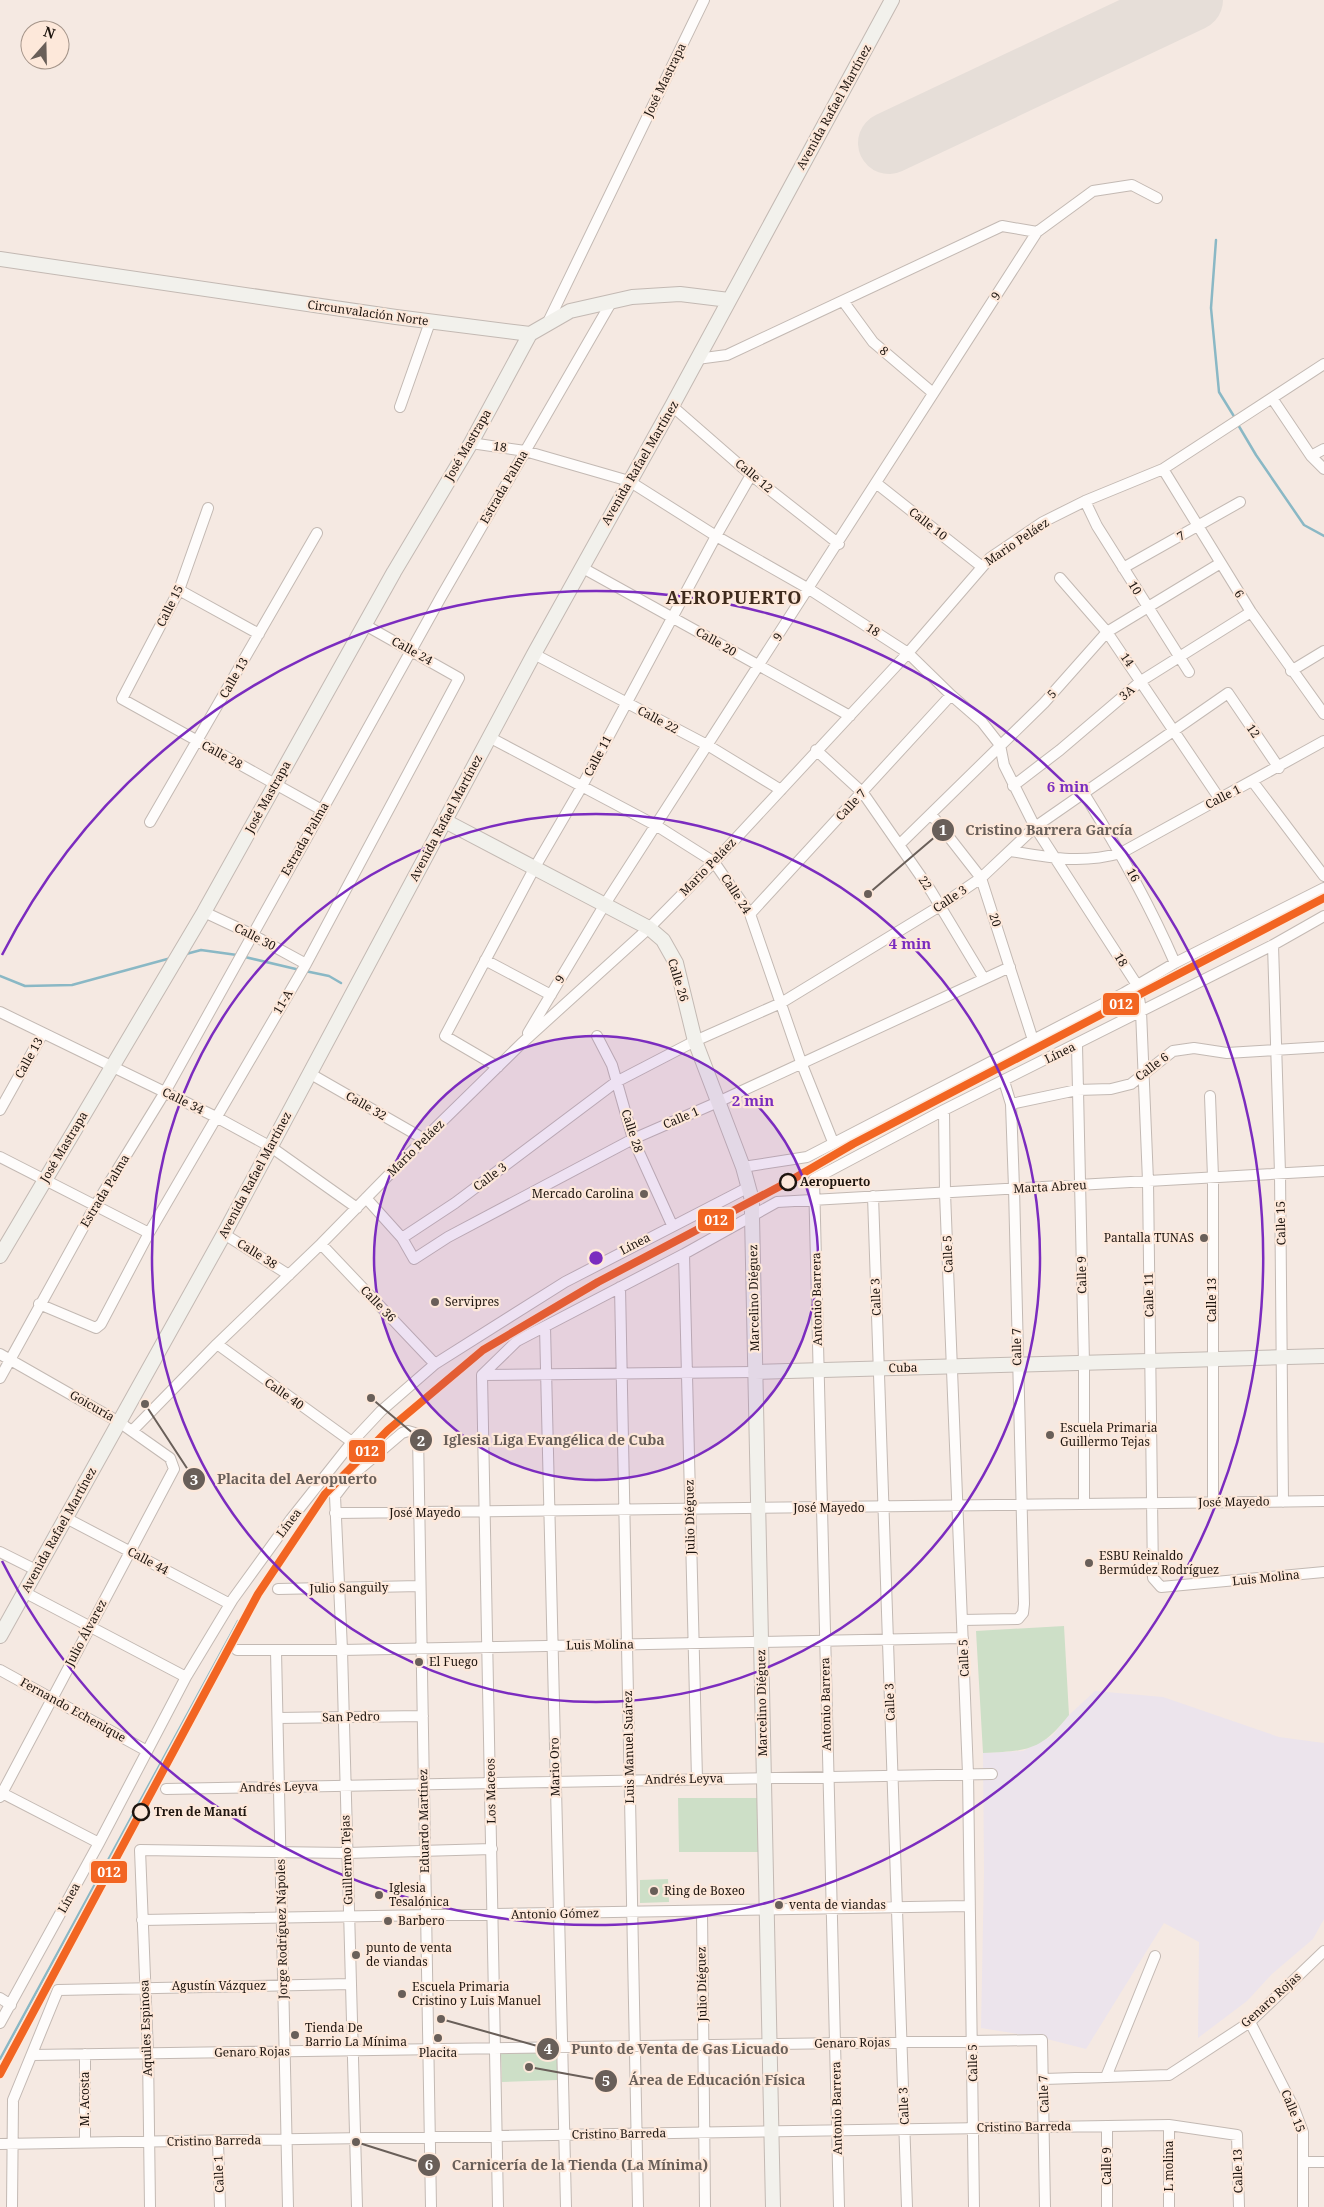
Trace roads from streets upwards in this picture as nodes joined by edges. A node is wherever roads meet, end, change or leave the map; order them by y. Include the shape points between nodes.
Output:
1 (704, 0) edge
2 (892, 0) edge
3 (1157, 198) dead end
4 (1037, 232) junction
5 (0, 259) edge
6 (729, 300) junction
7 (612, 301) junction
8 (843, 301) junction
9 (430, 322) junction
10 (548, 322) junction
11 (530, 334) junction
12 (698, 359) junction
13 (1324, 364) edge
14 (933, 393) junction
15 (1272, 398) junction
16 (400, 406) dead end
17 (672, 406) junction
18 (470, 443) junction
19 (1324, 449) edge
20 (525, 451) junction
21 (1311, 456) junction
22 (1163, 469) junction
23 (1324, 470) edge
24 (751, 475) junction
25 (629, 481) junction
26 (876, 483) junction
27 (1085, 501) junction
28 (1240, 502) dead end
29 (208, 508) dead end
30 (1198, 526) junction
31 (317, 533) dead end
32 (716, 536) junction
33 (838, 544) junction
34 (1220, 564) junction
35 (981, 566) junction
36 (581, 567) junction
37 (1123, 568) junction
38 (1060, 578) dead end
39 (809, 589) junction
40 (179, 590) junction
41 (1146, 607) junction
42 (1250, 612) junction
43 (673, 617) junction
44 (365, 625) junction
45 (1107, 632) junction
46 (259, 634) junction
47 (411, 650) junction
48 (1324, 651) edge
49 (908, 653) junction
50 (534, 654) junction
51 (1178, 657) junction
52 (759, 667) junction
53 (1291, 671) junction
54 (1189, 672) dead end
55 (459, 678) joint
56 (1141, 681) junction
57 (1228, 693) joint
58 (951, 695) junction
59 (122, 698) joint
60 (626, 703) junction
61 (1324, 714) edge
62 (850, 716) junction
63 (1174, 731) junction
64 (489, 737) junction
65 (198, 741) junction
66 (1324, 741) edge
67 (708, 746) junction
68 (1000, 746) junction
69 (816, 750) junction
70 (1278, 768) junction
71 (1253, 782) junction
72 (275, 785) junction
73 (1013, 786) junction
74 (582, 788) junction
75 (781, 790) junction
76 (1083, 792) junction
77 (863, 793) junction
78 (1219, 798) junction
79 (322, 810) junction
80 (930, 814) junction
81 (445, 821) junction
82 (150, 822) dead end
83 (657, 826) junction
84 (1035, 827) junction
85 (900, 844) junction
86 (1011, 851) junction
87 (1121, 853) junction
88 (1056, 859) junction
89 (714, 862) junction
90 (535, 867) junction
91 (1322, 871) edge
92 (981, 878) junction
93 (1324, 888) edge
94 (605, 904) junction
95 (940, 906) junction
96 (204, 912) junction
97 (750, 914) junction
98 (1324, 916) edge
99 (649, 928) junction
100 (251, 934) junction
101 (1273, 945) junction
102 (485, 960) junction
103 (1175, 963) junction
104 (306, 964) junction
105 (1010, 967) junction
106 (984, 978) junction
107 (1137, 985) junction
108 (551, 995) junction
109 (781, 1003) junction
110 (1141, 1011) junction
111 (0, 1012) edge
112 (43, 1033) junction
113 (597, 1036) dead end
114 (1033, 1040) junction
115 (695, 1041) junction
116 (521, 1044) junction
117 (1077, 1045) junction
118 (1324, 1047) edge
119 (1276, 1051) junction
120 (801, 1062) junction
121 (112, 1066) junction
122 (498, 1067) junction
123 (1144, 1071) junction
124 (309, 1074) junction
125 (1004, 1081) junction
126 (616, 1082) junction
127 (1077, 1090) junction
128 (165, 1092) junction
129 (1210, 1096) dead end
130 (3, 1097) edge
131 (718, 1102) junction
132 (1010, 1104) junction
133 (0, 1110) edge
134 (944, 1110) junction
135 (216, 1117) junction
136 (424, 1138) junction
137 (633, 1139) junction
138 (833, 1142) junction
139 (271, 1147) junction
140 (0, 1156) edge
141 (743, 1167) junction
142 (1324, 1171) edge
143 (1280, 1174) junction
144 (1213, 1177) junction
145 (45, 1179) junction
146 (1148, 1181) junction
147 (1080, 1185) junction
148 (1014, 1188) junction
149 (750, 1193) junction
150 (945, 1193) junction
151 (873, 1196) junction
152 (366, 1198) junction
153 (814, 1200) junction
154 (95, 1206) junction
155 (356, 1208) junction
156 (752, 1216) junction
157 (672, 1224) junction
158 (149, 1234) junction
159 (224, 1234) junction
160 (402, 1238) junction
161 (321, 1244) junction
162 (684, 1254) junction
163 (0, 1256) edge
164 (289, 1275) junction
165 (620, 1287) junction
166 (40, 1304) junction
167 (545, 1327) junction
168 (217, 1344) junction
169 (5, 1356) edge
170 (1324, 1356) edge
171 (1282, 1357) junction
172 (1212, 1359) junction
173 (1150, 1362) junction
174 (1084, 1363) junction
175 (435, 1364) junction
176 (1017, 1365) junction
177 (952, 1367) junction
178 (879, 1368) junction
179 (818, 1370) junction
180 (755, 1372) junction
181 (687, 1374) junction
182 (482, 1375) junction
183 (546, 1375) junction
184 (622, 1375) junction
185 (0, 1378) edge
186 (119, 1422) junction
187 (132, 1431) junction
188 (352, 1442) junction
189 (174, 1469) joint
190 (1324, 1501) edge
191 (1283, 1502) junction
192 (1214, 1503) junction
193 (1084, 1504) junction
194 (1152, 1504) junction
195 (1020, 1505) junction
196 (959, 1506) junction
197 (822, 1507) junction
198 (758, 1508) junction
199 (884, 1508) junction
200 (690, 1510) junction
201 (625, 1511) junction
202 (418, 1512) junction
203 (549, 1512) junction
204 (335, 1513) junction
205 (486, 1513) junction
206 (66, 1518) junction
207 (0, 1552) edge
208 (130, 1552) junction
209 (36, 1570) junction
210 (1324, 1572) edge
211 (1153, 1578) joint
212 (420, 1586) junction
213 (338, 1587) junction
214 (278, 1589) dead end
215 (24, 1592) junction
216 (230, 1604) junction
217 (962, 1620) junction
218 (89, 1627) junction
219 (0, 1636) edge
220 (964, 1638) junction
221 (888, 1640) junction
222 (825, 1641) junction
223 (761, 1642) junction
224 (693, 1644) junction
225 (627, 1645) junction
226 (552, 1646) junction
227 (488, 1648) junction
228 (422, 1649) junction
229 (237, 1650) dead end
230 (342, 1650) junction
231 (276, 1651) junction
232 (0, 1670) edge
233 (186, 1677) junction
234 (52, 1698) junction
235 (423, 1716) junction
236 (342, 1717) junction
237 (278, 1718) junction
238 (147, 1751) junction
239 (968, 1774) junction
240 (992, 1774) dead end
241 (892, 1775) junction
242 (828, 1776) junction
243 (764, 1777) junction
244 (697, 1779) junction
245 (630, 1780) junction
246 (555, 1782) junction
247 (491, 1783) junction
248 (424, 1784) junction
249 (345, 1786) junction
250 (280, 1787) junction
251 (166, 1789) dead end
252 (1, 1794) edge
253 (99, 1842) junction
254 (492, 1849) junction
255 (425, 1851) junction
256 (281, 1852) junction
257 (348, 1853) junction
258 (969, 1906) junction
259 (897, 1907) junction
260 (831, 1909) junction
261 (766, 1910) junction
262 (702, 1911) junction
263 (632, 1913) junction
264 (558, 1914) junction
265 (493, 1916) junction
266 (426, 1917) junction
267 (349, 1918) junction
268 (281, 1919) junction
269 (142, 1920) junction
270 (1324, 1951) edge
271 (1155, 1956) dead end
272 (351, 1984) junction
273 (145, 1986) junction
274 (281, 1986) junction
275 (0, 1998) edge
276 (11, 2004) junction
277 (1250, 2022) junction
278 (0, 2023) edge
279 (1042, 2040) joint
280 (902, 2042) junction
281 (972, 2042) junction
282 (835, 2043) junction
283 (769, 2044) junction
284 (703, 2045) junction
285 (635, 2046) junction
286 (562, 2047) junction
287 (496, 2048) junction
288 (428, 2049) junction
289 (353, 2050) junction
290 (285, 2051) junction
291 (148, 2053) junction
292 (85, 2054) junction
293 (32, 2055) junction
294 (1106, 2077) junction
295 (1044, 2079) junction
296 (1169, 2125) junction
297 (1107, 2126) junction
298 (1046, 2127) junction
299 (974, 2128) junction
300 (905, 2129) junction
301 (837, 2130) junction
302 (772, 2132) junction
303 (705, 2133) junction
304 (637, 2134) junction
305 (564, 2135) junction
306 (1237, 2135) joint
307 (497, 2136) junction
308 (430, 2137) junction
309 (356, 2138) junction
310 (287, 2140) junction
311 (218, 2141) junction
312 (150, 2142) junction
313 (85, 2143) junction
314 (0, 2144) edge
315 (13, 2144) junction
316 (1304, 2162) junction
317 (1324, 2162) edge
318 (12, 2207) edge
319 (150, 2207) edge
320 (220, 2207) edge
321 (288, 2207) edge
322 (358, 2207) edge
323 (431, 2207) edge
324 (498, 2207) edge
325 (566, 2207) edge
326 (638, 2207) edge
327 (705, 2207) edge
328 (773, 2207) edge
329 (839, 2207) edge
330 (907, 2207) edge
331 (974, 2207) edge
332 (1045, 2207) edge
333 (1107, 2207) edge
334 (1169, 2207) edge
335 (1239, 2207) edge
336 (1303, 2207) edge

1 - 10 street, José Mastrapa
2 - 6 street, Avenida Rafael Martínez
3 - 4 street via 1132,185 1093,190
4 - 8 street via 1002,226
4 - 14 street, 9
5 - 9 street, Circunvalación Norte
6 - 7 street via 680,294
6 - 12 street, Avenida Rafael Martínez
7 - 10 street via 570,311
7 - 20 street, Estrada Palma
8 - 12 street via 727,355
8 - 14 street, 8 via 873,342
9 - 11 street, Circunvalación Norte
9 - 16 street
10 - 11 street
11 - 18 street, José Mastrapa
12 - 17 street, Avenida Rafael Martínez
13 - 15 street, Mario Peláez
14 - 26 street, 9
15 - 21 street
15 - 22 street, Mario Peláez
17 - 24 street, Calle 12
17 - 25 street, Avenida Rafael Martínez
18 - 20 street, 18
18 - 44 street, José Mastrapa
19 - 21 street
20 - 25 street, 18
20 - 47 street, Estrada Palma
21 - 23 street
22 - 27 street, Mario Peláez
22 - 30 street, 6
24 - 32 street, Calle 11
24 - 33 street, Calle 12
25 - 32 street, 18
25 - 36 street, Avenida Rafael Martínez
26 - 33 street, 9
26 - 35 street, Calle 10
27 - 35 street, Mario Peláez via 1043,522
27 - 37 street, 10
28 - 30 street, 7
29 - 40 street, Calle 15
30 - 34 street, 6
30 - 37 street, 7
31 - 46 street, Calle 13
32 - 39 street, 18
32 - 43 street, Calle 11
33 - 39 street, 9
34 - 41 street, 5
34 - 42 street, 6
35 - 49 street, Mario Peláez
36 - 43 street, Calle 20
36 - 50 street, Avenida Rafael Martínez
37 - 41 street, 10
38 - 45 street, 14
39 - 49 street, 18
39 - 52 street, 9
40 - 46 street
40 - 59 street, Calle 15
41 - 45 street, 5
41 - 51 street, 10
42 - 51 street, 3A
42 - 53 street, 6
43 - 52 street, Calle 20
43 - 60 street, Calle 11
44 - 47 street, Calle 24
44 - 72 street, José Mastrapa
45 - 56 street, 14
45 - 68 street, 5 via 1044,703
46 - 65 street, Calle 13
47 - 55 street, Calle 24
47 - 79 street, Estrada Palma
48 - 53 street
49 - 58 street, 18
49 - 62 street, Mario Peláez
50 - 60 street, Calle 22
50 - 64 street, Avenida Rafael Martínez
51 - 54 street, 10
51 - 56 street, 3A
52 - 62 street, Calle 20
52 - 67 street, 9
53 - 61 street, 6
55 - 104 street, 11-A
56 - 63 street, 14
56 - 73 street, 3A
57 - 63 street, Calle 3
57 - 70 street, 12
58 - 68 street, 18 via 982,722
58 - 77 street, Calle 7
59 - 65 street, Calle 28
60 - 67 street, Calle 22
60 - 74 street, Calle 11
62 - 69 street, Mario Peláez
63 - 76 street, Calle 3
63 - 78 street, 14
64 - 74 street, Calle 24
64 - 81 street, Avenida Rafael Martínez
65 - 72 street, Calle 28
65 - 82 street, Calle 13
66 - 70 street, Calle 1
67 - 75 street, Calle 22
67 - 83 street, 9
68 - 73 street, 18
68 - 80 street, 5
69 - 75 street, Mario Peláez
69 - 77 street, 22
70 - 71 street, Calle 1
71 - 78 street, Calle 1
71 - 91 street
72 - 79 street, Calle 28
72 - 96 street, José Mastrapa
73 - 84 street, 18
74 - 83 street, Calle 24
74 - 90 street, Calle 11
75 - 89 street, Mario Peláez
76 - 84 street, Calle 3
76 - 87 street, 16
77 - 85 street, 22
77 - 97 street, Calle 7
78 - 87 street, Calle 1
79 - 100 street, Estrada Palma
80 - 85 street, 5
80 - 92 street, 20
81 - 90 street, Calle 26
81 - 124 street, Avenida Rafael Martínez
83 - 89 street, Calle 24
83 - 94 street, 9
84 - 86 street, Calle 3
84 - 88 street, 18
85 - 95 street, 22
86 - 88 street, Calle 1
86 - 92 street, Calle 3
87 - 88 street, Calle 1 via 1095,859
87 - 103 street, 16
88 - 107 street, 18
89 - 97 street, Calle 24
89 - 99 street, Mario Peláez
90 - 94 street, Calle 26
90 - 102 street, Calle 11
92 - 95 street, Calle 3
92 - 105 street, 20
93 - 103 street, Línea
94 - 99 street, Calle 26
94 - 108 street, 9
95 - 106 street, 22
95 - 109 street, Calle 3
96 - 100 street, Calle 30
96 - 121 street, José Mastrapa
97 - 109 street, Calle 24
98 - 101 street, Línea
99 - 115 street, Calle 26 via 663,940 676,962
99 - 116 street, Mario Peláez
100 - 104 street, Calle 30
100 - 128 street, Estrada Palma
101 - 110 street, Línea
101 - 119 street, Calle 15
102 - 108 street
102 - 122 street, Calle 11 via 445,1036
103 - 107 street, Línea
104 - 135 street, 11-A
105 - 106 street, Calle 1
105 - 114 street, 20
106 - 120 street, Calle 1
107 - 110 street, Calle 11
107 - 114 street, Línea
108 - 116 street, 9
109 - 115 street, Calle 3
109 - 120 street, Calle 24
110 - 117 street, Línea
110 - 123 street, Calle 11
111 - 112 street, Calle 34
112 - 121 street, Calle 34
112 - 130 street, Calle 13
113 - 126 street, Calle 28 via 612,1065
114 - 138 street, Línea
115 - 126 street, Calle 3
115 - 131 street, Calle 26
116 - 122 street, Mario Peláez
117 - 125 street, Línea
117 - 127 street, Calle 9
118 - 119 street, Calle 6
119 - 123 street, Calle 6 via 1228,1053 1194,1048 1173,1051
119 - 143 street, Calle 15
120 - 131 street, Calle 1
120 - 138 street, Calle 24
121 - 128 street, Calle 34
121 - 145 street, José Mastrapa
122 - 136 street, Mario Peláez
123 - 127 street, Calle 6 via 1131,1084
123 - 146 street, Calle 11
124 - 136 street, Calle 32
124 - 139 street, Avenida Rafael Martínez
125 - 132 street, Calle 7
125 - 134 street, Línea
126 - 137 street, Calle 28
126 - 160 street, Calle 3 via 455,1203
127 - 132 street, Calle 6
127 - 147 street, Calle 9
128 - 135 street, Calle 34
128 - 154 street, Estrada Palma
129 - 144 street, Calle 13
130 - 133 street, Calle 13
131 - 137 street, Calle 1
131 - 141 street, Calle 26
132 - 148 street, Calle 7
134 - 150 street, Calle 5
134 - 153 street, Línea via 814,1179
135 - 139 street, Calle 34
135 - 158 street, 11-A
136 - 152 street, Mario Peláez
137 - 157 street, Calle 28
137 - 160 street, Calle 1 via 448,1237 414,1259
138 - 141 street, Línea via 807,1157
139 - 155 street, Calle 34
139 - 159 street, Avenida Rafael Martínez
140 - 145 street
141 - 149 street, Calle 26
142 - 143 street, Marta Abreu
143 - 144 street, Marta Abreu
143 - 171 street, Calle 15
144 - 146 street, Marta Abreu
144 - 172 street, Calle 13
145 - 154 street
145 - 163 street, José Mastrapa
146 - 147 street, Marta Abreu
146 - 173 street, Calle 11
147 - 148 street, Marta Abreu
147 - 174 street, Calle 9
148 - 150 street, Marta Abreu
148 - 176 street, Calle 7
149 - 156 street, Marcelino Diéguez
149 - 157 street, Línea
150 - 151 street, Marta Abreu
150 - 177 street, Calle 5
151 - 153 street, Marta Abreu
151 - 178 street, Calle 3
152 - 155 street, Mario Peláez
152 - 160 street
153 - 156 street, Marta Abreu via 777,1202
153 - 179 street, Antonio Barrera
154 - 158 street
154 - 166 street, Estrada Palma
155 - 161 street, Mario Peláez
156 - 162 street
156 - 180 street, Marcelino Diéguez
157 - 175 street, Línea via 565,1282
158 - 166 street, 11-A via 96,1328
159 - 164 street, Calle 38
159 - 186 street, Avenida Rafael Martínez
161 - 164 street, Mario Peláez
161 - 175 street, Calle 36
162 - 165 street
162 - 181 street, Julio Diéguez
164 - 168 street, Mario Peláez
165 - 167 street
165 - 184 street, Luis Manuel Suárez
166 - 169 street, Estrada Palma
167 - 182 street via 517,1341
167 - 183 street, Mario Oro
168 - 187 street, Mario Peláez
168 - 188 street, Calle 40
169 - 185 street, Estrada Palma
169 - 186 street, Goicuría
170 - 171 street, Cuba
171 - 172 street, Cuba
171 - 191 street, Calle 15
172 - 173 street, Cuba
172 - 192 street, Calle 13
173 - 174 street, Cuba
173 - 194 street, Calle 11
174 - 176 street, Cuba
174 - 193 street, Calle 9
175 - 188 street, Línea via 381,1411
176 - 177 street, Cuba
176 - 195 street, Calle 7
177 - 178 street, Cuba
177 - 196 street, Calle 5
178 - 179 street, Cuba
178 - 199 street, Calle 3
179 - 180 street, Cuba
179 - 197 street, Antonio Barrera
180 - 181 street, Cuba
180 - 198 street, Marcelino Diéguez
181 - 184 street, Cuba
181 - 200 street, Julio Diéguez
182 - 183 street, Cuba
182 - 205 street, Los Maceos
183 - 184 street, Cuba
183 - 203 street, Mario Oro
184 - 201 street, Luis Manuel Suárez
186 - 187 street, Goicuría
186 - 206 street, Avenida Rafael Martínez
187 - 189 street, Goicuría via 170,1458
188 - 216 street, Línea
189 - 208 street, Julio Álvarez
190 - 191 street, José Mayedo
191 - 192 street, José Mayedo
192 - 194 street, José Mayedo
193 - 194 street, José Mayedo
193 - 195 street, José Mayedo
194 - 211 street, Calle 11
195 - 196 street, José Mayedo
195 - 217 street, Calle 7 via 1023,1613 1018,1619
196 - 199 street, José Mayedo
196 - 217 street, Calle 5
197 - 198 street, José Mayedo
197 - 199 street, José Mayedo
197 - 222 street, Antonio Barrera
198 - 200 street, José Mayedo
198 - 223 street, Marcelino Diéguez
199 - 221 street, Calle 3
200 - 201 street, José Mayedo
200 - 224 street, Julio Diéguez
201 - 203 street, José Mayedo
201 - 225 street, Luis Manuel Suárez
202 - 204 street, José Mayedo
202 - 204 street, Eduardo Martínez via 418,1434 408,1431 348,1479 335,1496
202 - 205 street, José Mayedo
202 - 212 street, Eduardo Martínez
203 - 205 street, José Mayedo
203 - 226 street, Mario Oro
204 - 213 street, Guillermo Tejas
205 - 227 street, Los Maceos
206 - 208 street, Calle 44
206 - 209 street, Avenida Rafael Martínez
207 - 209 street
208 - 216 street, Calle 44
208 - 218 street, Julio Álvarez
209 - 215 street, Avenida Rafael Martínez
210 - 211 street, Luis Molina via 1161,1587
212 - 213 street, Julio Sanguily
212 - 228 street, Eduardo Martínez
213 - 214 street, Julio Sanguily
213 - 230 street, Guillermo Tejas
215 - 218 street
215 - 219 street, Avenida Rafael Martínez
216 - 233 street, Línea
217 - 220 street, Calle 5
218 - 233 street
218 - 234 street, Julio Álvarez
220 - 221 street, Luis Molina
220 - 239 street, Calle 5
221 - 222 street, Luis Molina
221 - 241 street, Calle 3
222 - 223 street, Luis Molina
222 - 242 street, Antonio Barrera
223 - 224 street, Luis Molina
223 - 243 street, Marcelino Diéguez
224 - 225 street, Luis Molina
224 - 244 street, Julio Diéguez
225 - 226 street, Luis Molina
225 - 245 street, Luis Manuel Suárez
226 - 227 street, Luis Molina
226 - 246 street, Mario Oro
227 - 228 street, Luis Molina
227 - 247 street, Los Maceos
228 - 230 street, Luis Molina
228 - 235 street, Eduardo Martínez
229 - 231 street, Luis Molina
230 - 231 street, Luis Molina
230 - 236 street, Guillermo Tejas
231 - 237 street, Jorge Rodríguez Nápoles
232 - 234 street, Fernando Echenique
233 - 238 street, Línea
234 - 238 street, Fernando Echenique
234 - 252 street, Julio Álvarez
235 - 236 street, San Pedro
235 - 248 street, Eduardo Martínez
236 - 237 street, San Pedro
236 - 249 street, Guillermo Tejas
237 - 250 street, Jorge Rodríguez Nápoles
238 - 253 street, Línea
239 - 240 street, Andrés Leyva
239 - 241 street, Andrés Leyva
239 - 258 street, Calle 5
241 - 242 street, Andrés Leyva
241 - 259 street, Calle 3
242 - 243 street, Andrés Leyva
242 - 260 street, Antonio Barrera
243 - 244 street, Andrés Leyva
243 - 261 street, Marcelino Diéguez
244 - 245 street, Andrés Leyva
245 - 246 street, Andrés Leyva
245 - 263 street, Luis Manuel Suárez
246 - 247 street, Andrés Leyva
246 - 264 street, Mario Oro
247 - 248 street, Andrés Leyva
247 - 254 street, Los Maceos
248 - 249 street, Andrés Leyva
248 - 255 street, Eduardo Martínez
249 - 250 street, Andrés Leyva
249 - 257 street, Guillermo Tejas
250 - 251 street, Andrés Leyva
250 - 256 street, Jorge Rodríguez Nápoles
252 - 253 street
253 - 276 street, Línea
254 - 255 street
254 - 265 street, Los Maceos
255 - 257 street
255 - 266 street, Eduardo Martínez
256 - 257 street
256 - 268 street, Jorge Rodríguez Nápoles
256 - 269 street, Aquiles Espinosa via 140,1850
257 - 267 street, Guillermo Tejas
258 - 259 street, Antonio Gómez
258 - 281 street, Calle 5
259 - 260 street, Antonio Gómez
259 - 280 street, Calle 3
260 - 261 street, Antonio Gómez
260 - 282 street, Antonio Barrera
261 - 262 street, Antonio Gómez
261 - 283 street, Marcelino Diéguez
262 - 263 street, Antonio Gómez
262 - 284 street, Julio Diéguez
263 - 264 street, Antonio Gómez
263 - 285 street, Luis Manuel Suárez
264 - 265 street, Antonio Gómez
264 - 286 street, Mario Oro
265 - 266 street, Antonio Gómez
265 - 287 street, Los Maceos
266 - 267 street, Antonio Gómez
266 - 288 street, Eduardo Martínez
267 - 268 street, Antonio Gómez
267 - 272 street, Guillermo Tejas
268 - 269 street, Antonio Gómez
268 - 274 street, Jorge Rodríguez Nápoles
269 - 273 street, Aquiles Espinosa
270 - 277 street, Genaro Rojas
271 - 294 street
272 - 274 street, Agustín Vázquez
272 - 289 street, Guillermo Tejas
273 - 274 street, Agustín Vázquez
273 - 291 street, Aquiles Espinosa
273 - 293 street, Agustín Vázquez via 58,1990
274 - 290 street, Jorge Rodríguez Nápoles
275 - 276 street
276 - 278 street, Línea
277 - 294 street, Genaro Rojas via 1169,2075
277 - 316 street, Calle 15 via 1294,2108 1303,2132
279 - 281 street, Genaro Rojas
279 - 295 street, Calle 7
280 - 281 street, Genaro Rojas
280 - 282 street, Genaro Rojas
280 - 300 street, Calle 3
281 - 299 street, Calle 5
282 - 283 street, Genaro Rojas
282 - 301 street, Antonio Barrera
283 - 284 street, Genaro Rojas
283 - 302 street, Marcelino Diéguez
284 - 285 street, Genaro Rojas
284 - 303 street, Julio Diéguez
285 - 286 street, Genaro Rojas
285 - 304 street, Luis Manuel Suárez
286 - 287 street, Genaro Rojas
286 - 305 street, Mario Oro
287 - 288 street, Genaro Rojas
287 - 307 street, Los Maceos
288 - 289 street, Genaro Rojas
288 - 308 street, Eduardo Martínez
289 - 290 street, Genaro Rojas
289 - 309 street, Guillermo Tejas
290 - 291 street, Genaro Rojas
290 - 310 street, Jorge Rodríguez Nápoles
291 - 292 street, Genaro Rojas
291 - 312 street, Aquiles Espinosa
292 - 293 street, Genaro Rojas
292 - 313 street, M. Acosta
293 - 315 street via 13,2100
294 - 295 street, Genaro Rojas
295 - 298 street, Calle 7
296 - 297 street, Cristino Barreda
296 - 306 street, Cristino Barreda
296 - 334 street, L molina
297 - 298 street, Cristino Barreda
297 - 333 street, Calle 9
298 - 299 street, Cristino Barreda
298 - 332 street, Calle 7
299 - 300 street, Cristino Barreda
299 - 331 street, Calle 5
300 - 301 street, Cristino Barreda
300 - 330 street, Calle 3
301 - 302 street, Cristino Barreda
301 - 329 street, Antonio Barrera
302 - 303 street, Cristino Barreda
302 - 328 street, Marcelino Diéguez
303 - 304 street, Cristino Barreda
303 - 327 street, Julio Diéguez
304 - 305 street, Cristino Barreda
304 - 326 street, Luis Manuel Suárez
305 - 307 street, Cristino Barreda
305 - 325 street, Mario Oro
306 - 335 street, Calle 13
307 - 308 street, Cristino Barreda
307 - 324 street, Los Maceos
308 - 309 street, Cristino Barreda
308 - 323 street, Eduardo Martínez
309 - 310 street, Cristino Barreda
309 - 322 street, Guillermo Tejas
310 - 311 street, Cristino Barreda
310 - 321 street, Jorge Rodríguez Nápoles
311 - 312 street, Cristino Barreda
311 - 320 street, Calle 1
312 - 313 street, Cristino Barreda
312 - 319 street, Aquiles Espinosa
313 - 315 street, Cristino Barreda
314 - 315 street, Cristino Barreda
315 - 318 street
316 - 317 street
316 - 336 street, Calle 15

